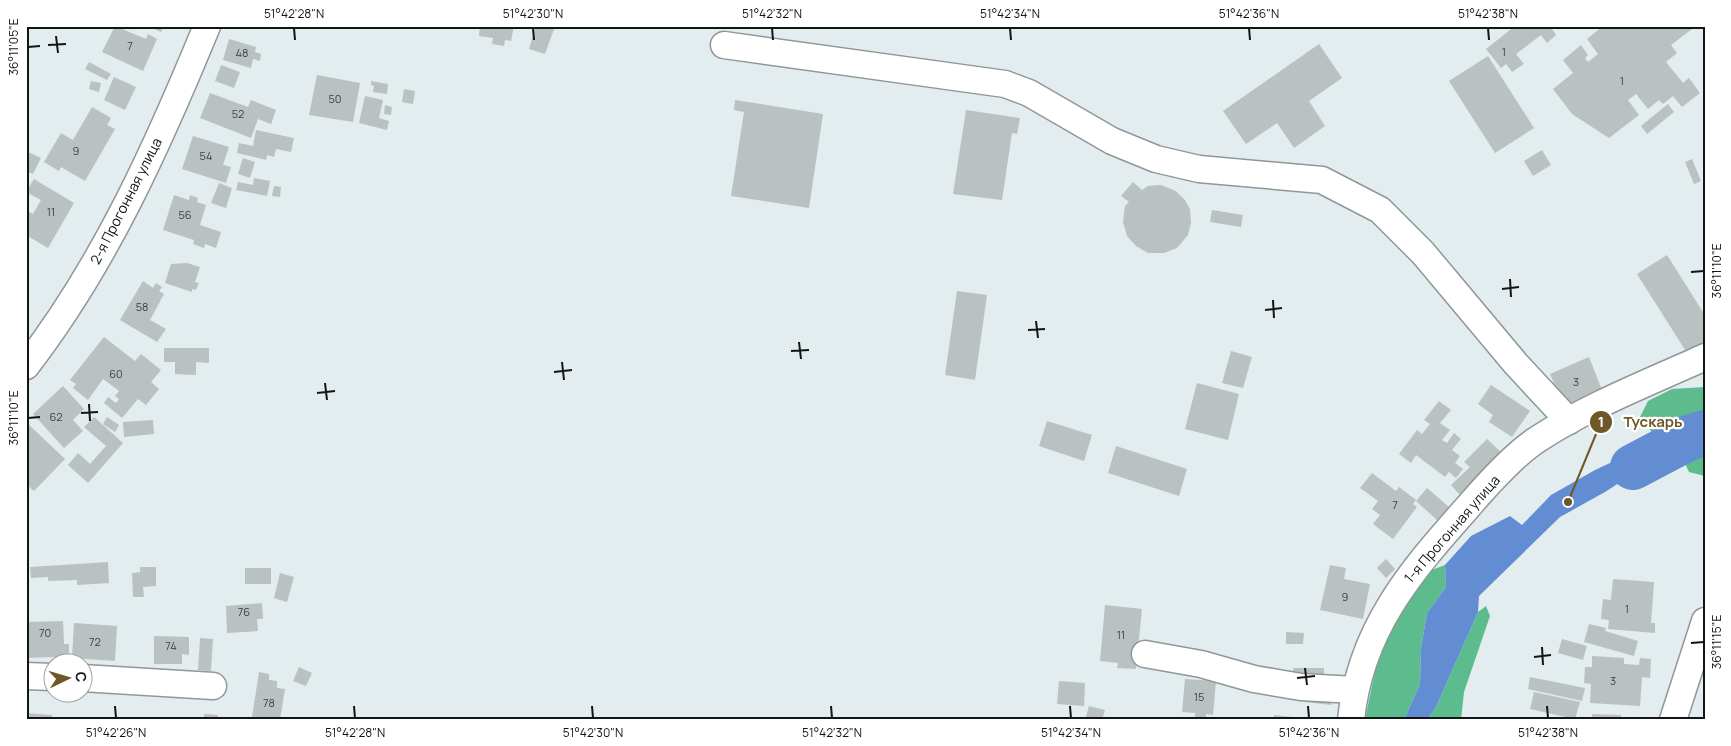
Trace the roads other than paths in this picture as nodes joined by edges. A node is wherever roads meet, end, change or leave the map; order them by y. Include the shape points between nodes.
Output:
1 (207, 26) edge
2 (724, 45) dead end
3 (1705, 357) edge
4 (26, 366) edge
5 (1569, 420) junction
6 (1705, 621) edge
7 (1145, 654) dead end
8 (26, 676) edge
9 (42, 677) edge
10 (92, 679) edge
11 (213, 686) dead end
12 (1355, 690) junction
13 (1350, 720) edge
14 (1673, 720) edge

1 - 4 street, 2-я Прогонная улица via 173,108 122,215 77,296
2 - 5 street via 1005,84 1029,93 1112,141 1156,159 1199,169 1322,180 1380,210
3 - 5 street, 1-я Прогонная улица
5 - 12 street, 1-я Прогонная улица via 1536,440 1485,487 1397,591 1382,616
6 - 14 street
7 - 12 street via 1301,687
8 - 9 street
10 - 11 street
12 - 13 street, 1-я Прогонная улица

